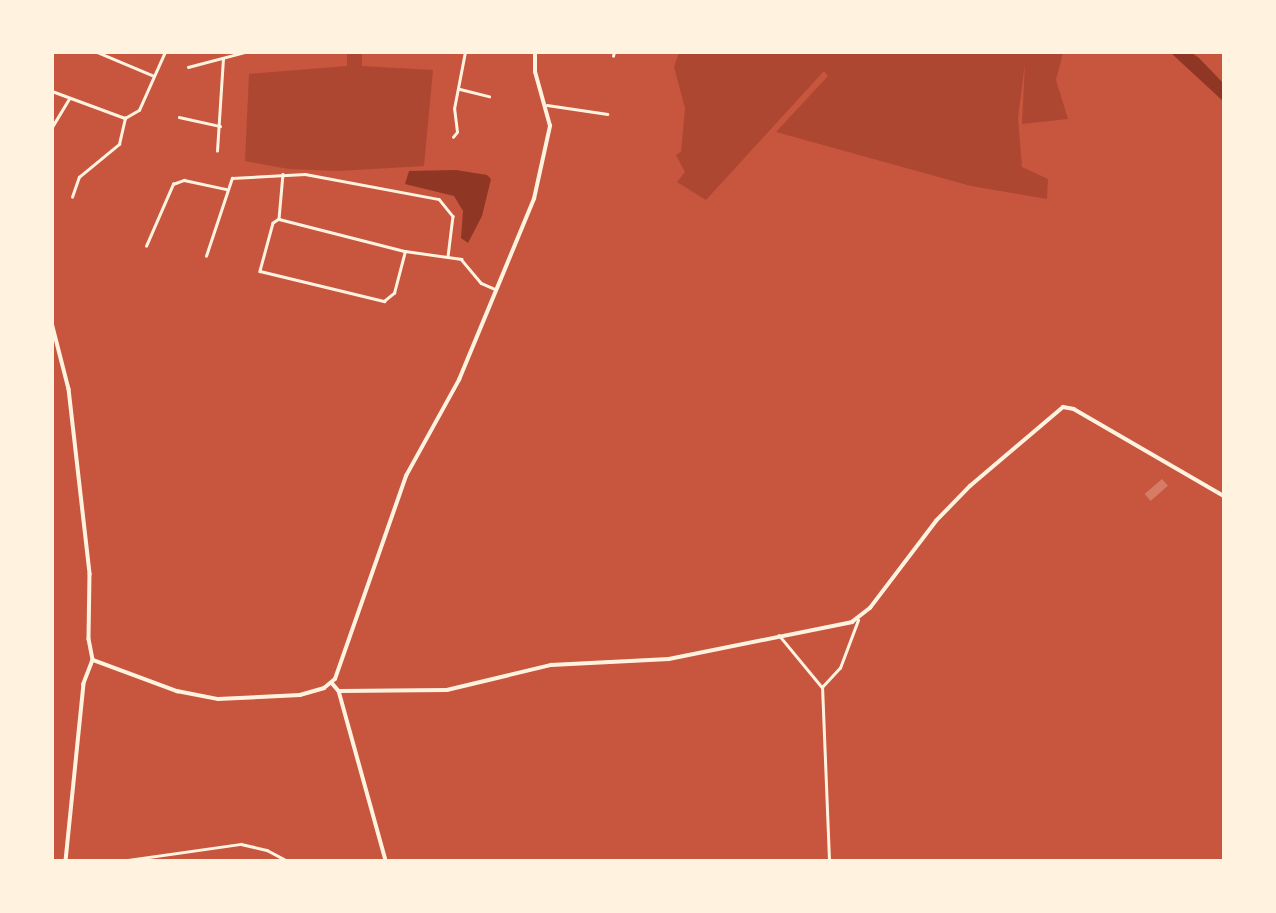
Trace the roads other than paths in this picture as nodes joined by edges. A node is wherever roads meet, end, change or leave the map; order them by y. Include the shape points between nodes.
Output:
1 (97, 52) edge
2 (164, 52) edge
3 (245, 52) edge
4 (465, 52) edge
5 (535, 52) edge
6 (223, 60) junction
7 (188, 67) dead end
8 (152, 75) junction
9 (460, 89) junction
10 (52, 91) edge
11 (489, 96) dead end
12 (69, 99) junction
13 (547, 105) junction
14 (607, 114) dead end
15 (179, 117) dead end
16 (125, 118) junction
17 (220, 126) junction
18 (52, 127) edge
19 (453, 137) dead end
20 (217, 151) dead end
21 (283, 174) junction
22 (226, 189) junction
23 (72, 197) dead end
24 (279, 219) junction
25 (146, 246) dead end
26 (405, 251) junction
27 (206, 256) dead end
28 (448, 257) junction
29 (495, 289) junction
30 (52, 323) edge
31 (1223, 496) edge
32 (858, 620) junction
33 (779, 635) junction
34 (93, 660) junction
35 (332, 682) junction
36 (822, 687) junction
37 (339, 691) junction
38 (66, 860) edge
39 (128, 860) edge
40 (286, 860) edge
41 (386, 860) edge
42 (829, 860) edge

1 - 8 street
2 - 8 street
3 - 6 street
4 - 9 street
5 - 13 street via 535,72
6 - 7 street
6 - 17 street
8 - 16 street via 139,110
9 - 11 street
9 - 19 street
10 - 12 street
12 - 16 street
12 - 18 street
13 - 14 street
13 - 29 street via 549,136 534,199
15 - 17 street
16 - 23 street via 119,144 79,177
17 - 20 street
21 - 22 street via 239,175
21 - 24 street
21 - 28 street via 439,199 453,216
22 - 25 street via 184,180 173,184
22 - 27 street
24 - 26 street
24 - 26 street via 273,223 260,271 384,301 394,293
26 - 28 street
28 - 29 street via 468,262 481,283
29 - 35 street via 459,380 406,476
30 - 34 street via 69,389 90,574
31 - 32 street via 1074,409 1059,409 1018,440 936,521
32 - 33 street
32 - 36 street via 840,668
33 - 36 street
33 - 37 street via 669,659 551,665 447,690
34 - 35 street via 205,698 300,695
34 - 38 street via 83,691
35 - 37 street
36 - 42 street
37 - 41 street
39 - 40 street via 241,844

